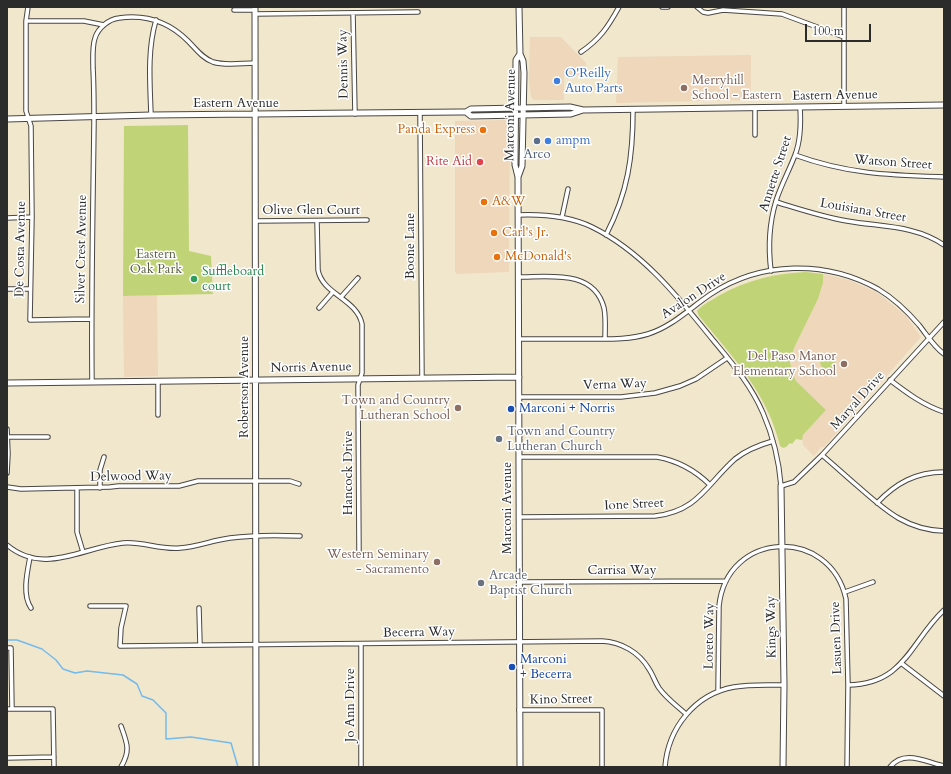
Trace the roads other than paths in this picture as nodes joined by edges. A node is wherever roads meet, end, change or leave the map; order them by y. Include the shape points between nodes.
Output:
1 (28, 7) edge
2 (520, 7) edge
3 (619, 7) edge
4 (662, 7) edge
5 (668, 7) edge
6 (697, 7) edge
7 (844, 7) edge
8 (723, 9) edge
9 (234, 10) dead end
10 (255, 10) edge
11 (418, 12) dead end
12 (353, 13) junction
13 (156, 20) junction
14 (26, 21) junction
15 (104, 25) junction
16 (844, 38) junction
17 (581, 52) dead end
18 (520, 54) junction
19 (255, 63) junction
20 (944, 105) edge
21 (844, 106) junction
22 (800, 107) junction
23 (516, 108) junction
24 (523, 108) junction
25 (755, 108) junction
26 (583, 110) junction
27 (633, 110) junction
28 (466, 112) junction
29 (420, 113) junction
30 (255, 114) junction
31 (355, 114) junction
32 (151, 115) junction
33 (516, 115) junction
34 (523, 115) junction
35 (94, 116) junction
36 (27, 118) junction
37 (7, 119) edge
38 (755, 135) dead end
39 (795, 155) junction
40 (518, 177) junction
41 (944, 177) edge
42 (568, 189) dead end
43 (776, 202) junction
44 (518, 215) junction
45 (32, 217) junction
46 (562, 217) junction
47 (7, 218) edge
48 (367, 220) dead end
49 (255, 221) junction
50 (317, 221) junction
51 (606, 234) junction
52 (944, 245) edge
53 (771, 271) junction
54 (518, 277) junction
55 (358, 278) dead end
56 (7, 289) edge
57 (30, 289) junction
58 (333, 292) junction
59 (341, 298) junction
60 (319, 308) dead end
61 (690, 310) junction
62 (91, 319) junction
63 (944, 322) edge
64 (928, 338) junction
65 (518, 339) junction
66 (605, 339) junction
67 (944, 354) edge
68 (727, 358) junction
69 (519, 377) junction
70 (422, 378) junction
71 (360, 379) junction
72 (256, 380) junction
73 (890, 380) junction
74 (158, 381) junction
75 (92, 382) junction
76 (7, 383) edge
77 (519, 397) junction
78 (944, 412) edge
79 (158, 415) dead end
80 (7, 429) edge
81 (8, 437) junction
82 (48, 437) dead end
83 (774, 441) junction
84 (822, 455) junction
85 (104, 457) dead end
86 (519, 457) junction
87 (944, 472) edge
88 (7, 473) edge
89 (256, 482) junction
90 (299, 484) dead end
91 (710, 485) junction
92 (781, 486) junction
93 (7, 487) edge
94 (77, 488) junction
95 (100, 488) junction
96 (877, 503) junction
97 (519, 517) junction
98 (944, 531) edge
99 (300, 536) dead end
100 (256, 537) junction
101 (7, 545) edge
102 (782, 547) junction
103 (83, 552) junction
104 (359, 552) dead end
105 (30, 557) junction
106 (726, 581) junction
107 (519, 582) junction
108 (873, 582) dead end
109 (845, 592) junction
110 (90, 606) dead end
111 (31, 608) dead end
112 (199, 608) dead end
113 (944, 610) edge
114 (519, 642) junction
115 (361, 644) junction
116 (200, 645) junction
117 (256, 645) junction
118 (9, 648) edge
119 (901, 662) junction
120 (784, 685) junction
121 (848, 685) junction
122 (718, 691) junction
123 (944, 696) edge
124 (7, 709) edge
125 (12, 709) junction
126 (520, 710) junction
127 (686, 714) junction
128 (120, 726) dead end
129 (54, 757) junction
130 (7, 758) edge
131 (944, 766) edge
132 (54, 767) edge
133 (121, 767) edge
134 (256, 767) edge
135 (361, 767) edge
136 (520, 767) edge
137 (602, 767) edge
138 (665, 767) edge
139 (783, 767) edge
140 (847, 767) edge
141 (890, 767) edge

1 - 14 street, De Costa Avenue
2 - 18 main road, Marconi Avenue
3 - 17 street via 599,38
4 - 5 street
6 - 8 street via 708,14
7 - 16 street
8 - 16 street via 782,14
9 - 10 street
10 - 12 street
10 - 19 main road, Robertson Avenue
11 - 12 street
12 - 31 street, Dennis Way
13 - 15 street via 120,18
13 - 19 street via 175,30 212,61 228,64
13 - 32 street via 150,51
14 - 15 street via 84,21
14 - 36 street, De Costa Avenue
15 - 35 street, Silver Crest Avenue via 93,44
16 - 21 street
18 - 23 main road, Marconi Avenue via 516,60
18 - 24 main road, Marconi Avenue via 524,61
19 - 30 main road, Robertson Avenue
20 - 21 main road, Eastern Avenue
21 - 22 main road, Eastern Avenue
22 - 25 main road, Eastern Avenue
22 - 39 street, Annette Street via 800,127
23 - 24 main road, Eastern Avenue
23 - 28 main road, Eastern Avenue via 472,109
23 - 33 main road, Marconi Avenue
24 - 26 main road, Eastern Avenue via 570,107
24 - 34 main road, Marconi Avenue
25 - 27 main road, Eastern Avenue
25 - 38 street
26 - 27 main road, Eastern Avenue
26 - 34 main road, Eastern Avenue via 571,114
27 - 51 street via 632,151 627,180
28 - 29 main road, Eastern Avenue
28 - 33 main road, Eastern Avenue via 471,116
29 - 31 main road, Eastern Avenue
29 - 70 street, Boone Lane
30 - 31 main road, Eastern Avenue
30 - 32 main road, Eastern Avenue
30 - 49 main road, Robertson Avenue
32 - 35 main road, Eastern Avenue
33 - 34 main road, Eastern Avenue
33 - 40 main road, Marconi Avenue via 515,165
34 - 40 main road, Marconi Avenue via 522,166
35 - 36 main road, Eastern Avenue
35 - 62 street, Silver Crest Avenue
36 - 37 main road, Eastern Avenue
36 - 45 street, De Costa Avenue via 31,126
39 - 41 street, Watson Street via 825,165 861,172 892,176
39 - 43 street, Annette Street
40 - 44 main road, Marconi Avenue
42 - 46 street
43 - 52 street, Louisiana Street via 834,219 911,230 930,236
43 - 53 street, Annette Street via 770,234
44 - 46 street
44 - 54 main road, Marconi Avenue
45 - 47 street
45 - 57 street, De Costa Avenue
46 - 51 street
48 - 50 street, Olive Glen Court
49 - 50 street, Olive Glen Court
49 - 72 main road, Robertson Avenue
50 - 58 street, Hancock Drive via 318,272 322,281
51 - 61 street via 649,268
53 - 61 street, Avalon Drive via 748,276 726,286
53 - 64 street, Avalon Drive via 816,269 859,280 895,301 913,318
54 - 65 main road, Marconi Avenue
54 - 66 street via 568,277 587,284 602,302 605,314
55 - 59 street
56 - 57 street
57 - 62 street, De Costa Avenue via 30,320
58 - 59 street, Hancock Drive
58 - 60 street
59 - 71 street, Hancock Drive via 355,310 361,321
61 - 66 street, Avalon Drive via 649,334
61 - 68 street
62 - 75 street, Silver Crest Avenue
63 - 64 street, Maryal Drive
64 - 67 street, Avalon Drive
64 - 73 street, Maryal Drive
65 - 66 street, Avalon Drive
65 - 69 main road, Marconi Avenue
68 - 77 street, Verna Way via 696,379 655,393 627,397
68 - 83 street via 752,392
69 - 70 main road, Norris Avenue
69 - 77 main road, Marconi Avenue
70 - 71 main road, Norris Avenue
71 - 72 main road, Norris Avenue
71 - 104 street, Hancock Drive
72 - 74 main road, Norris Avenue
72 - 89 main road, Robertson Avenue
73 - 78 street via 915,399
73 - 84 street, Maryal Drive
74 - 75 main road, Norris Avenue
74 - 79 street
75 - 76 main road, Norris Avenue
77 - 86 main road, Marconi Avenue
80 - 81 street
81 - 82 street
81 - 88 street
83 - 91 street, Ione Street via 742,454
83 - 92 street
84 - 92 street, Maryal Drive via 794,482
84 - 96 street
85 - 95 street via 100,470
86 - 91 street via 657,457 674,460 689,467
86 - 97 main road, Marconi Avenue
87 - 96 street via 927,473 904,481 890,489
89 - 90 street, Delwood Way via 290,481
89 - 95 street, Delwood Way via 198,481 179,486
89 - 100 main road, Robertson Avenue
91 - 97 street, Ione Street via 694,502 662,515
92 - 102 main road, Kings Way
93 - 94 street, Delwood Way
94 - 95 street, Delwood Way
94 - 103 street via 77,532
96 - 98 street via 905,522 925,529
97 - 107 main road, Marconi Avenue
99 - 100 street
100 - 103 street via 230,538 173,549 141,543 124,543
100 - 117 main road, Robertson Avenue
101 - 105 street
102 - 106 street, Loreto Way via 752,553 738,564
102 - 109 street, Lasuen Drive via 809,552 823,560 836,574
102 - 120 main road, Kings Way
103 - 105 street via 51,559
105 - 111 street via 27,602
106 - 107 street, Carrisa Way
106 - 122 street, Loreto Way via 719,606
107 - 114 main road, Marconi Avenue
108 - 109 street
109 - 121 street, Lasuen Drive
110 - 116 street, Becerra Way via 126,606 120,646
112 - 116 street
113 - 119 street
114 - 115 street, Becerra Way
114 - 126 main road, Marconi Avenue
114 - 127 street, Becerra Way via 605,641 625,647 638,655 663,693
115 - 117 street, Becerra Way
115 - 135 street, Jo Ann Drive
116 - 117 street, Becerra Way
117 - 134 main road, Robertson Avenue
118 - 125 street
119 - 121 street via 891,672 878,679
119 - 123 street
120 - 122 street via 746,685
120 - 139 main road, Kings Way
121 - 140 street, Lasuen Drive
122 - 127 street via 700,701
124 - 125 street
125 - 129 street via 53,709
126 - 136 main road, Marconi Avenue
126 - 137 street, Kino Street via 602,710
127 - 138 street via 672,737
128 - 133 street via 128,746 126,759
129 - 130 street
129 - 132 street
131 - 141 street via 910,757 898,760

